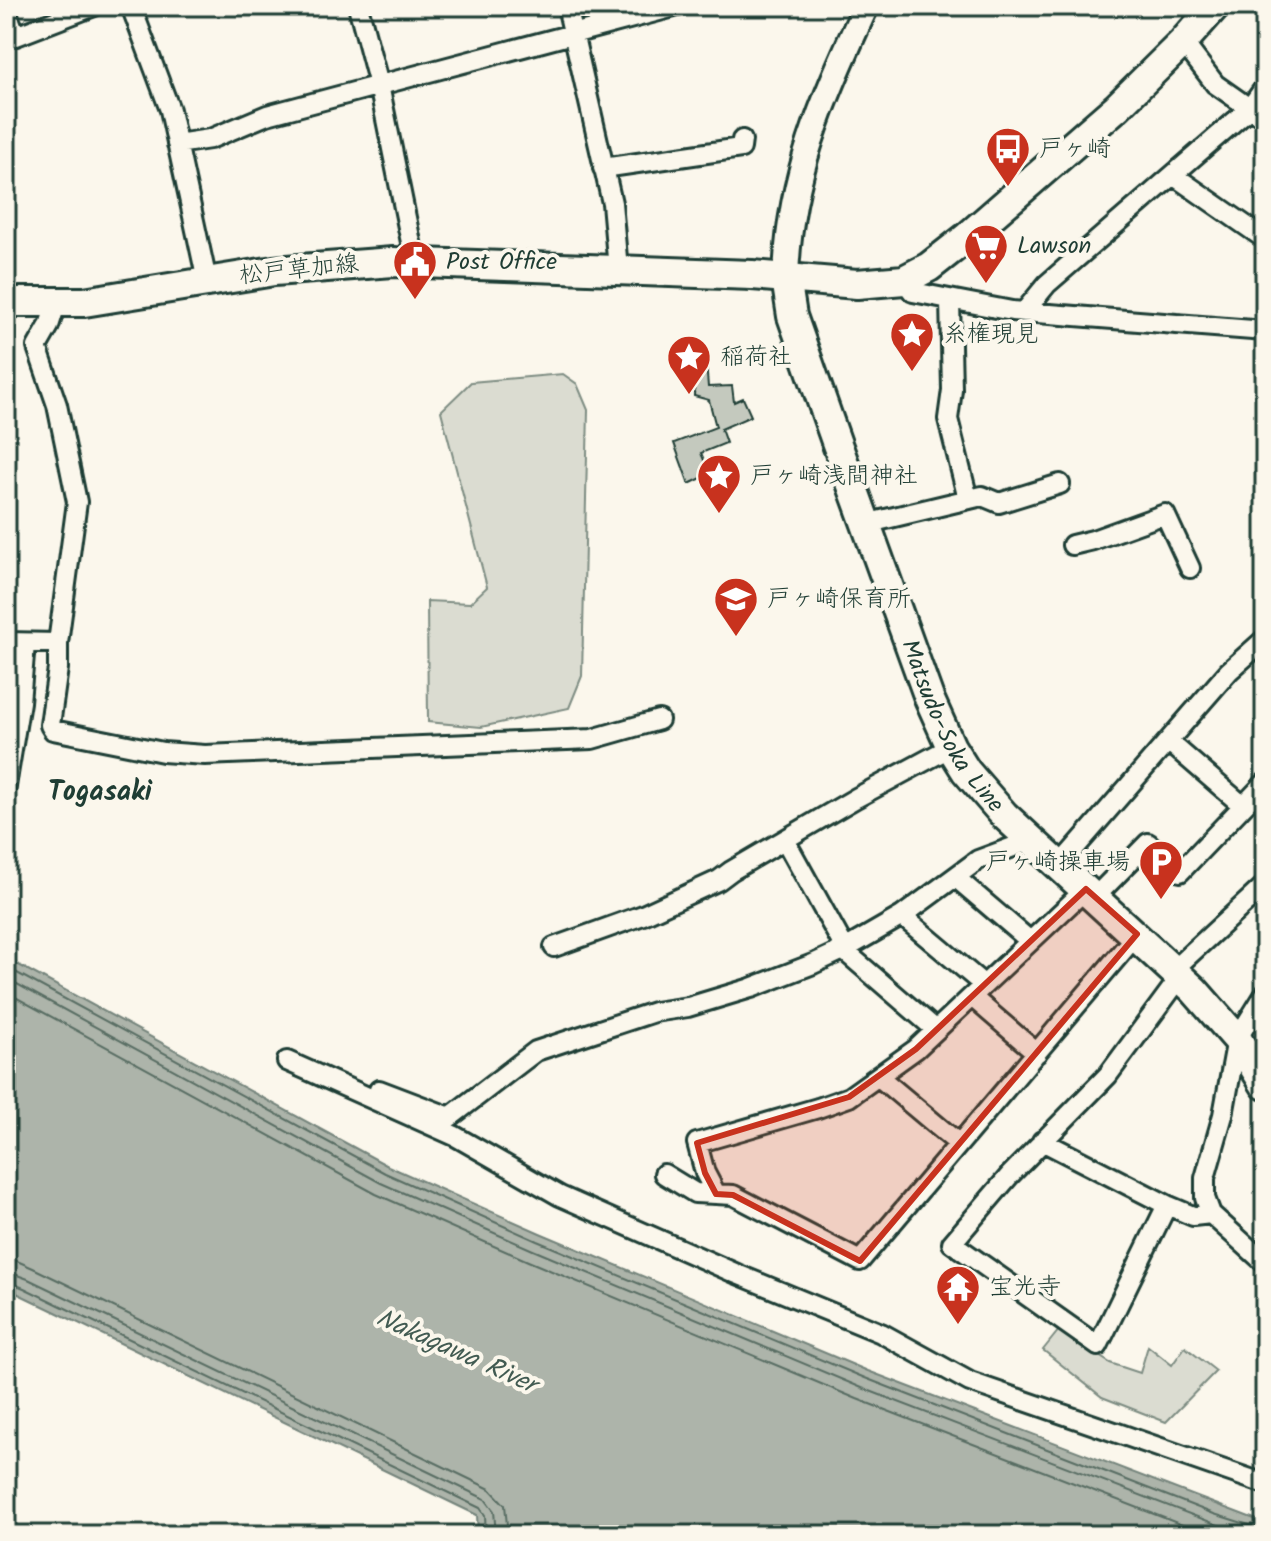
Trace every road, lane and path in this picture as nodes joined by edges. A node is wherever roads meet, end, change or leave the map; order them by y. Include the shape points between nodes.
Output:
1 (131, 6) edge
2 (358, 6) edge
3 (567, 6) edge
4 (678, 6) edge
5 (866, 6) edge
6 (1215, 6) edge
7 (88, 7) edge
8 (6, 10) edge
9 (573, 33) junction
10 (1183, 42) junction
11 (379, 85) junction
12 (1265, 87) edge
13 (1257, 114) edge
14 (742, 140) dead end
15 (177, 144) junction
16 (603, 168) junction
17 (1173, 175) junction
18 (1265, 239) edge
19 (415, 262) junction
20 (618, 269) junction
21 (786, 278) junction
22 (904, 280) junction
23 (207, 281) junction
24 (950, 300) junction
25 (6, 302) edge
26 (56, 304) junction
27 (1024, 312) junction
28 (1265, 331) edge
29 (1060, 484) dead end
30 (968, 499) junction
31 (865, 524) junction
32 (1072, 545) dead end
33 (1190, 568) dead end
34 (1265, 639) edge
35 (6, 642) edge
36 (58, 643) junction
37 (25, 644) junction
38 (659, 720) dead end
39 (1168, 741) junction
40 (951, 747) junction
41 (1265, 783) edge
42 (6, 786) edge
43 (1242, 805) junction
44 (785, 840) junction
45 (1032, 840) junction
46 (1060, 865) junction
47 (955, 877) junction
48 (1265, 885) edge
49 (1091, 893) junction
50 (902, 916) junction
51 (1137, 934) junction
52 (1030, 941) junction
53 (554, 947) dead end
54 (845, 949) junction
55 (1178, 973) junction
56 (978, 991) junction
57 (1263, 999) edge
58 (935, 1029) junction
59 (1237, 1039) junction
60 (1037, 1053) junction
61 (287, 1061) dead end
62 (879, 1077) junction
63 (1265, 1085) edge
64 (363, 1094) junction
65 (1042, 1141) junction
66 (959, 1144) junction
67 (664, 1174) dead end
68 (716, 1194) junction
69 (1167, 1205) junction
70 (1211, 1214) junction
71 (1265, 1263) edge
72 (1265, 1484) edge

1 - 15 street via 170,110
2 - 11 street
3 - 9 street
4 - 9 street
5 - 21 street via 806,148 791,215
6 - 10 main road
7 - 8 street via 16,36
9 - 11 street
9 - 16 street
10 - 13 street via 1215,84
10 - 22 main road via 966,238
11 - 15 street via 267,115 210,139
11 - 19 street
12 - 13 street
13 - 17 street
14 - 16 street via 741,148
15 - 23 street
16 - 20 street
17 - 18 street
17 - 27 street via 1047,284
19 - 20 main road, 松戸草加線
19 - 23 main road, 松戸草加線 via 315,266
20 - 21 main road, 松戸草加線
21 - 22 main road, 松戸草加線 via 857,284
21 - 31 main road, Matsudo-Soka Line via 792,316
22 - 24 street via 913,292
23 - 26 main road, 松戸草加線
24 - 27 street
24 - 30 street via 948,419
25 - 26 main road, 松戸草加線
26 - 36 street via 37,347 57,405 77,502
27 - 28 street
29 - 30 street via 999,503 982,496
30 - 31 street
31 - 40 main road, Matsudo-Soka Line
32 - 33 street via 1165,514
34 - 39 street via 1229,671
35 - 37 street
36 - 37 street
36 - 38 street via 53,730 163,752 205,755 592,739
37 - 42 street
39 - 43 street
39 - 46 street
40 - 44 street
40 - 45 main road, Matsudo-Soka Line via 986,795
41 - 43 street
43 - 49 street via 1180,872 1148,843
44 - 53 street via 684,897
44 - 54 street
45 - 46 main road, Matsudo-Soka Line
45 - 47 street via 978,860
46 - 49 main road, Matsudo-Soka Line
47 - 50 street
47 - 52 street
48 - 55 street
49 - 51 main road, Matsudo-Soka Line
49 - 52 street
50 - 54 street
50 - 56 street
51 - 55 main road, Matsudo-Soka Line
51 - 60 street
52 - 56 street
54 - 58 street
54 - 64 street via 751,988 654,1012 536,1051 450,1117 380,1089
55 - 59 main road, Matsudo-Soka Line
55 - 65 street via 1108,1075
56 - 58 street
56 - 60 street
57 - 59 street
58 - 62 street
59 - 63 main road, Matsudo-Soka Line
59 - 70 street via 1205,1178
60 - 66 street
61 - 64 street
62 - 66 street
62 - 68 street via 849,1097 697,1143
64 - 72 street via 455,1136 560,1196 881,1333 970,1382
65 - 69 street
65 - 69 street via 952,1243 1098,1346
66 - 68 street via 860,1261 733,1195
67 - 68 street via 695,1193
69 - 70 street via 1193,1216
70 - 71 street

